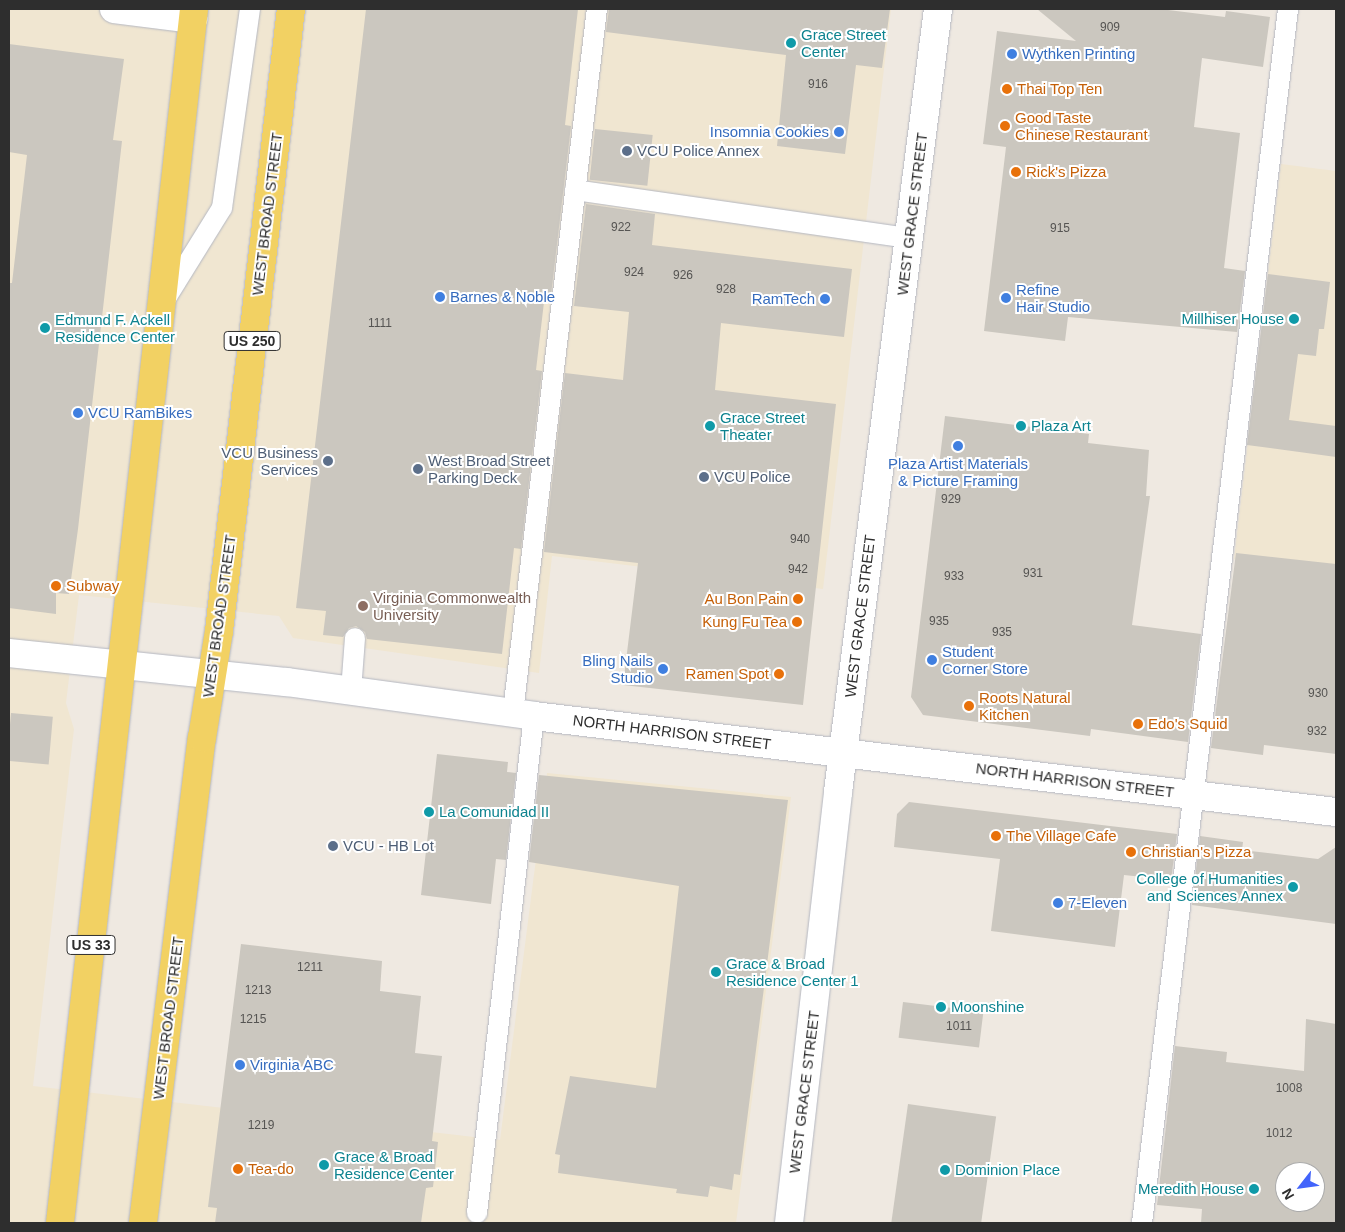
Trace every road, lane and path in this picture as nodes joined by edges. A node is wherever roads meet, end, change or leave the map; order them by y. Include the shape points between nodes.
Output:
1 (114, 9) edge
2 (250, 9) edge
3 (291, 9) edge
4 (596, 9) edge
5 (938, 9) edge
6 (1288, 9) edge
7 (194, 14) edge
8 (575, 190) junction
9 (908, 238) junction
10 (163, 304) junction
11 (355, 638) dead end
12 (9, 653) edge
13 (123, 666) junction
14 (212, 673) junction
15 (351, 691) junction
16 (523, 714) junction
17 (843, 752) junction
18 (1193, 795) junction
19 (1336, 812) edge
20 (478, 1213) dead end
21 (60, 1223) edge
22 (143, 1223) edge
23 (789, 1223) edge
24 (1142, 1223) edge

1 - 7 street
2 - 10 lane via 222,208
3 - 14 main road, WEST BROAD STREET / US 250
4 - 8 lane
5 - 9 street, WEST GRACE STREET
6 - 18 lane
7 - 10 main road
8 - 9 lane
8 - 16 lane
9 - 17 street, WEST GRACE STREET
10 - 13 main road
11 - 15 lane
12 - 13 street, NORTH HARRISON STREET
13 - 14 street, NORTH HARRISON STREET
13 - 21 main road, US 33
14 - 15 street, NORTH HARRISON STREET
14 - 22 main road, WEST BROAD STREET
15 - 16 street, NORTH HARRISON STREET
16 - 17 street, NORTH HARRISON STREET
16 - 20 lane
17 - 18 street, NORTH HARRISON STREET
17 - 23 street, WEST GRACE STREET
18 - 19 street, NORTH HARRISON STREET
18 - 24 lane

